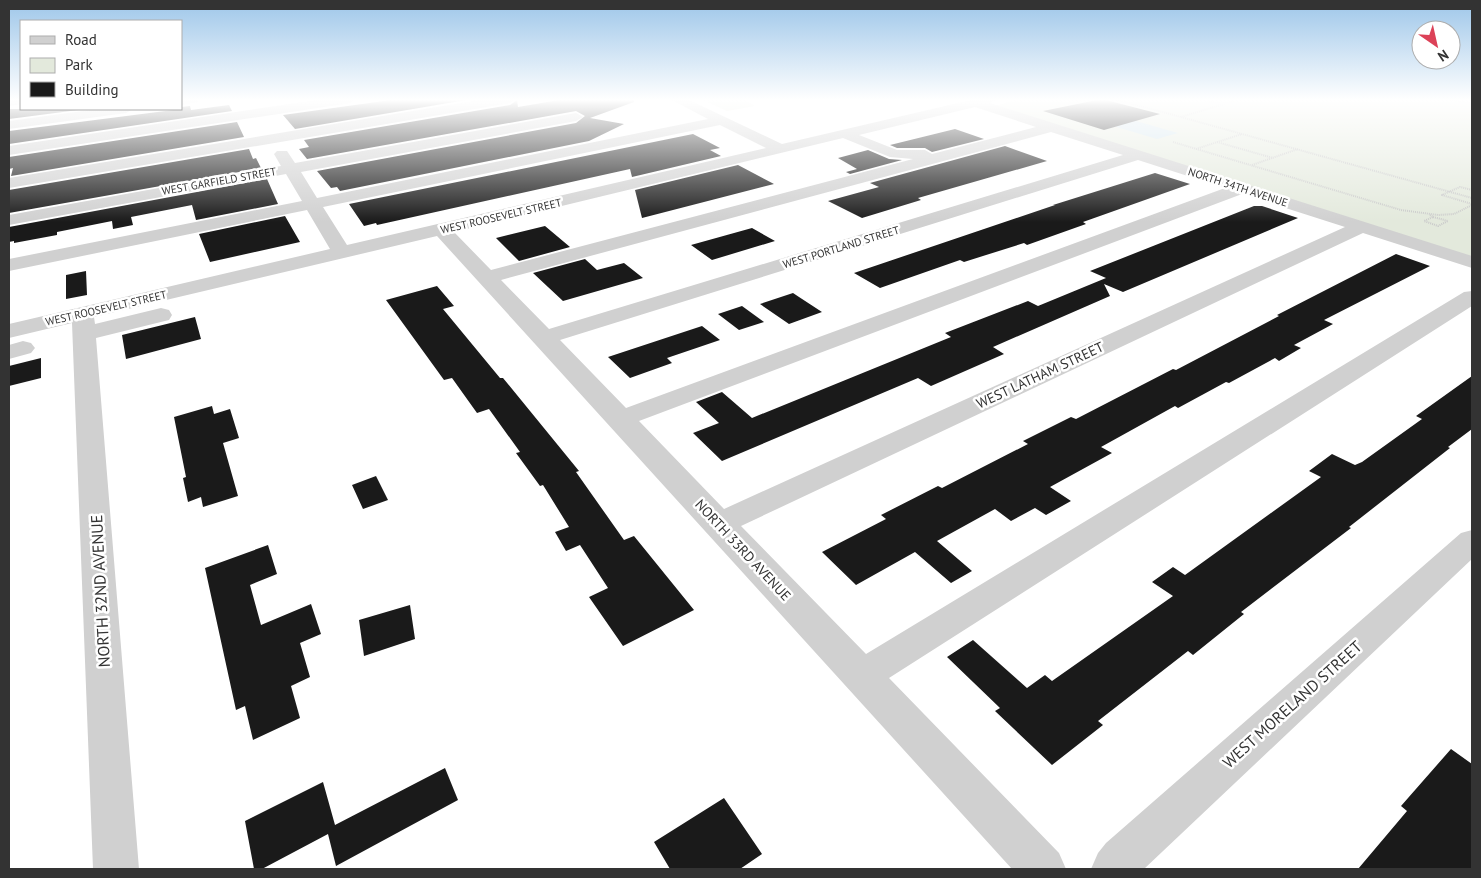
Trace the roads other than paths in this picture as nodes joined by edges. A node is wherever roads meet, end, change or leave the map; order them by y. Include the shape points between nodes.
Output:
1 (81, 140) edge
2 (266, 140) edge
3 (273, 140) edge
4 (447, 140) edge
5 (629, 140) edge
6 (762, 140) edge
7 (820, 140) edge
8 (860, 140) edge
9 (980, 140) edge
10 (1003, 140) edge
11 (1092, 140) edge
12 (781, 149) junction
13 (9, 151) edge
14 (1138, 155) junction
15 (290, 168) junction
16 (9, 183) edge
17 (1241, 188) junction
18 (564, 201) junction
19 (313, 205) junction
20 (584, 216) dead end
21 (9, 220) edge
22 (1361, 227) junction
23 (442, 230) junction
24 (342, 253) junction
25 (1472, 262) edge
26 (9, 265) edge
27 (487, 278) junction
28 (1472, 297) edge
29 (84, 324) junction
30 (544, 338) junction
31 (13, 344) edge
32 (620, 419) junction
33 (719, 524) junction
34 (1472, 541) edge
35 (862, 676) junction
36 (116, 869) edge
37 (1043, 869) edge
38 (1114, 869) edge

1 - 13 street
2 - 16 street
3 - 15 street
4 - 15 street, WEST GARFIELD STREET
5 - 19 street
6 - 12 street
7 - 12 street, WEST ROOSEVELT STREET
8 - 9 street via 895,154 924,155
10 - 27 street
11 - 14 street, NORTH 34TH AVENUE
12 - 18 street, WEST ROOSEVELT STREET
14 - 17 street, NORTH 34TH AVENUE
14 - 30 street, WEST PORTLAND STREET
15 - 19 street
15 - 21 street, WEST GARFIELD STREET
17 - 22 street, NORTH 34TH AVENUE
17 - 32 street
18 - 20 street
18 - 23 street, WEST ROOSEVELT STREET
19 - 24 street
19 - 26 street
22 - 25 street, NORTH 34TH AVENUE
22 - 33 street, WEST LATHAM STREET
23 - 24 street, WEST ROOSEVELT STREET
23 - 27 street, NORTH 33RD AVENUE
24 - 29 street, WEST ROOSEVELT STREET via 236,278 241,293 234,297 169,303
27 - 30 street, NORTH 33RD AVENUE
28 - 35 street
29 - 31 street, WEST ROOSEVELT STREET
29 - 36 street, NORTH 32ND AVENUE
30 - 32 street, NORTH 33RD AVENUE
32 - 33 street, NORTH 33RD AVENUE
33 - 35 street, NORTH 33RD AVENUE
34 - 38 street, WEST MORELAND STREET via 1122,858
35 - 37 street, NORTH 33RD AVENUE

